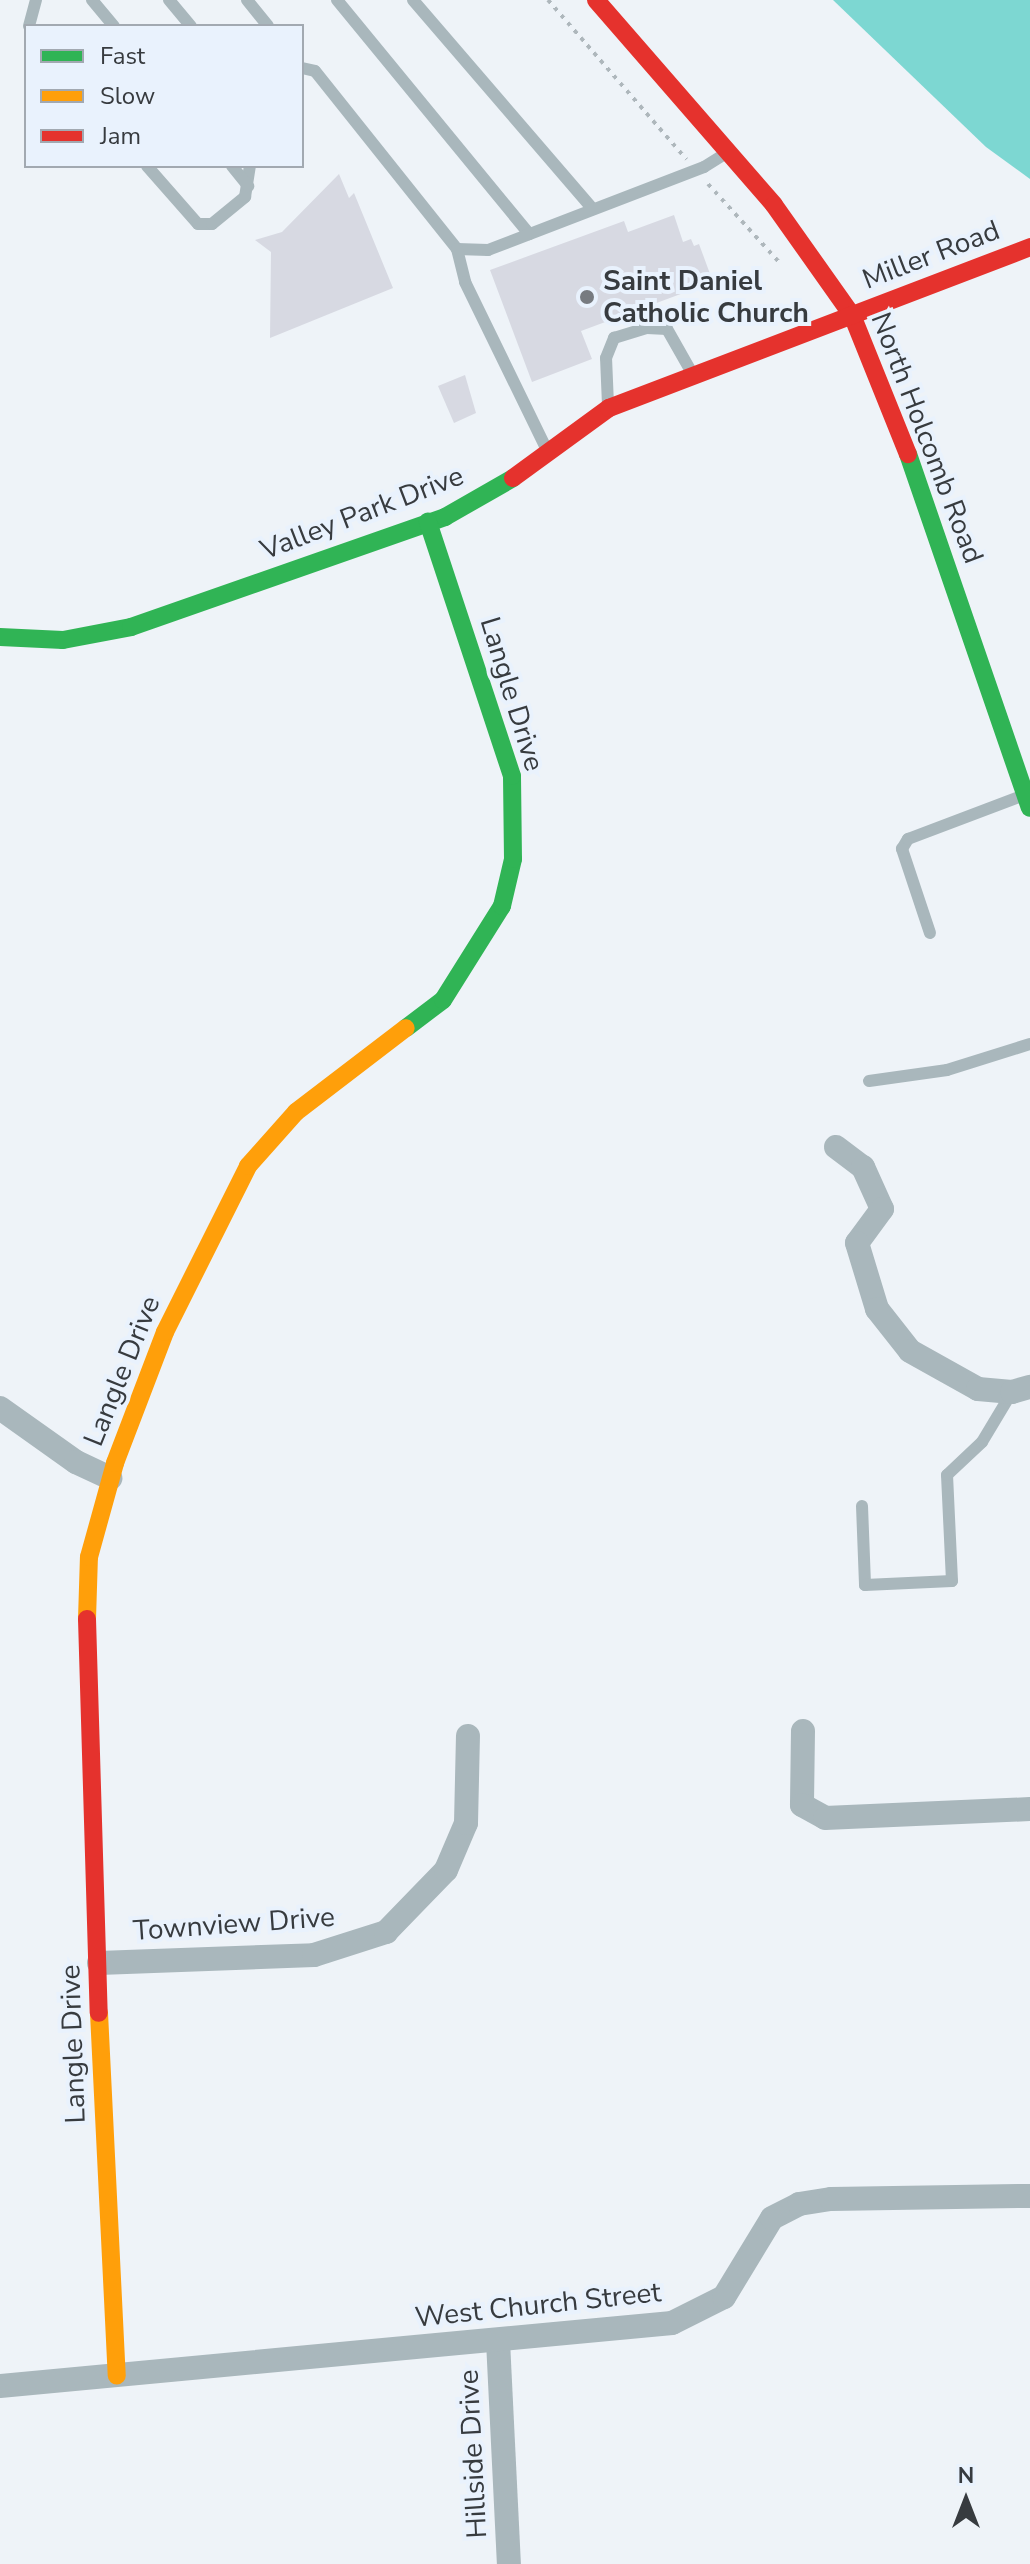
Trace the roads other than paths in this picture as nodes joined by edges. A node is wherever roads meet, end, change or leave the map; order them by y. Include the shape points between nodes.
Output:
1 (36, 0) edge
2 (92, 0) edge
3 (169, 0) edge
4 (247, 0) edge
5 (337, 0) edge
6 (413, 0) edge
7 (596, 0) edge
8 (30, 24) edge
9 (112, 24) edge
10 (189, 24) edge
11 (266, 24) edge
12 (304, 68) edge
13 (727, 153) junction
14 (149, 168) edge
15 (234, 168) edge
16 (250, 168) edge
17 (248, 186) junction
18 (593, 209) junction
19 (529, 234) junction
20 (1030, 247) edge
21 (457, 249) junction
22 (852, 315) junction
23 (693, 377) junction
24 (609, 408) junction
25 (548, 453) junction
26 (428, 522) junction
27 (0, 637) edge
28 (1028, 802) edge
29 (930, 933) dead end
30 (1030, 1044) edge
31 (869, 1081) dead end
32 (836, 1147) dead end
33 (1021, 1390) edge
34 (0, 1408) edge
35 (111, 1478) junction
36 (862, 1506) dead end
37 (803, 1731) dead end
38 (468, 1736) dead end
39 (1030, 1809) edge
40 (99, 1963) junction
41 (1030, 2196) edge
42 (498, 2341) junction
43 (117, 2376) junction
44 (0, 2386) edge
45 (509, 2564) edge

1 - 8 lane
2 - 9 lane
3 - 10 lane
4 - 11 lane
5 - 19 lane
6 - 18 lane
7 - 13 street, North Holcomb Road
12 - 21 lane via 315,71
13 - 18 lane
13 - 22 street, North Holcomb Road via 774,205
14 - 17 lane via 198,224 212,224 245,197
15 - 17 lane
16 - 17 lane
18 - 19 lane
19 - 21 lane via 488,250
20 - 22 street, Miller Road
21 - 25 lane via 465,282
22 - 23 street, Valley Park Drive
22 - 28 street, North Holcomb Road via 896,421
23 - 24 street, Valley Park Drive
23 - 24 lane via 682,348 667,329 647,328 614,338 606,358
24 - 25 street, Valley Park Drive
25 - 26 street, Valley Park Drive via 470,506
26 - 27 street, Valley Park Drive via 131,627 63,640
26 - 35 street, Langle Drive via 512,776 513,859 502,906 443,1000 296,1112 248,1166 165,1332
28 - 29 lane via 908,839 902,849
30 - 31 lane via 947,1070
32 - 33 street via 863,1167 882,1209 857,1243 877,1309 910,1351 978,1389
33 - 36 lane via 982,1442 947,1475 952,1581 865,1585
34 - 35 street via 39,1438
35 - 40 street, Langle Drive via 89,1557 86,1603
37 - 39 street via 802,1805 825,1818
38 - 40 street, Townview Drive via 461,1835 446,1870 386,1932 314,1955
40 - 43 street, Langle Drive
41 - 42 street, West Church Street via 799,2204 772,2218 724,2297 697,2313 631,2329
42 - 43 street, West Church Street
42 - 45 street, Hillside Drive
43 - 44 street, West Church Street

